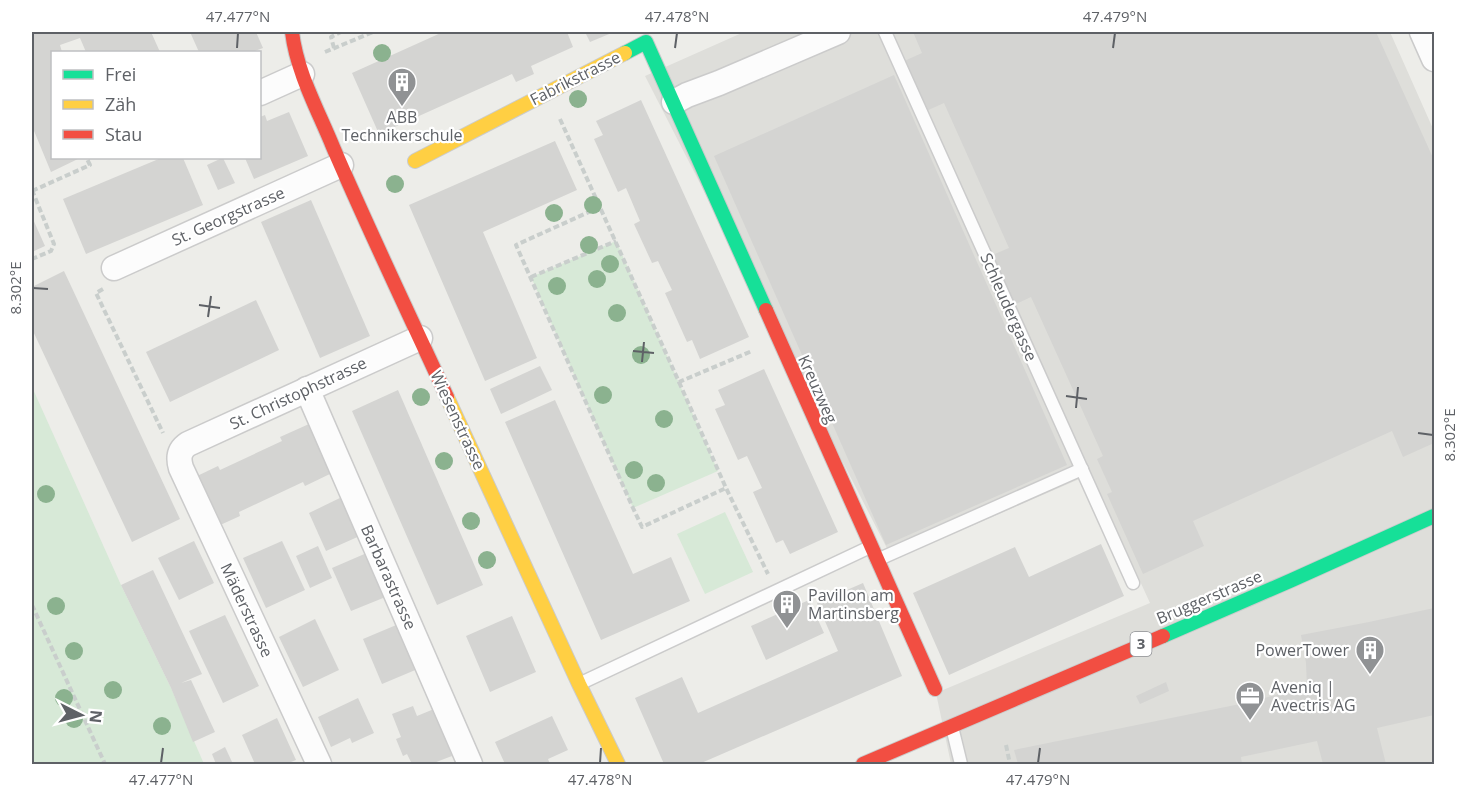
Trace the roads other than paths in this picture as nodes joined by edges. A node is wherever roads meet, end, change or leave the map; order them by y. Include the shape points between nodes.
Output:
1 (292, 32) edge
2 (838, 32) edge
3 (885, 32) edge
4 (1422, 32) edge
5 (1434, 59) edge
6 (302, 74) junction
7 (261, 93) edge
8 (674, 102) junction
9 (415, 161) dead end
10 (341, 165) junction
11 (110, 278) road end
12 (420, 338) junction
13 (307, 389) junction
14 (180, 454) joint
15 (1082, 468) junction
16 (1434, 516) edge
17 (871, 547) junction
18 (877, 560) junction
19 (1133, 583) dead end
20 (579, 684) junction
21 (935, 689) dead end
22 (951, 726) junction
23 (319, 765) edge
24 (470, 765) edge
25 (618, 765) edge
26 (863, 765) edge
27 (961, 765) edge

1 - 6 street, Wiesenstrasse
2 - 8 street
3 - 15 lane, Schleudergasse
4 - 5 street
6 - 7 street
6 - 10 street, Wiesenstrasse
8 - 9 street, Fabrikstrasse via 646,42
8 - 17 street, Kreuzweg
10 - 11 street, St. Georgstrasse
10 - 12 street, Wiesenstrasse
12 - 13 street, St. Christophstrasse
12 - 20 street, Wiesenstrasse
13 - 14 street, St. Christophstrasse via 188,444
13 - 24 street, Barbarastrasse
14 - 23 street, Mäderstrasse via 181,468
15 - 18 lane
15 - 19 lane, Schleudergasse
16 - 22 street, Bruggerstrasse / 3
17 - 18 street, Kreuzweg
17 - 20 lane
18 - 21 street, Kreuzweg
20 - 25 street, Wiesenstrasse
22 - 26 street, Bruggerstrasse / 3
22 - 27 lane

